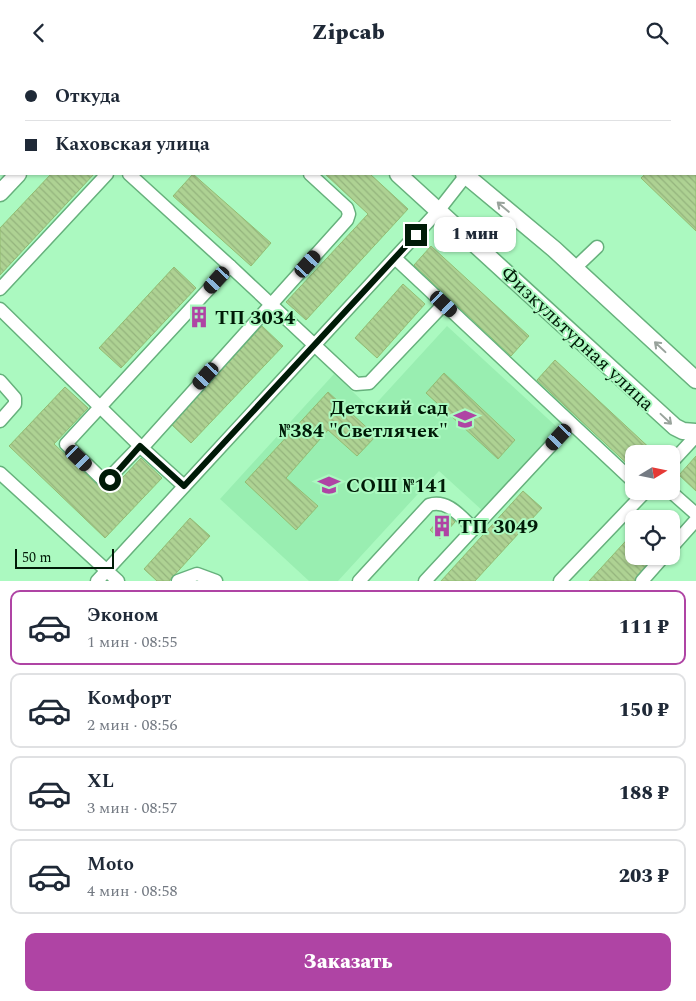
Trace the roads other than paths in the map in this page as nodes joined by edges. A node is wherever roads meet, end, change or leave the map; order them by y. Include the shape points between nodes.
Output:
1 (17, 175) edge
2 (106, 175) edge
3 (130, 175) edge
4 (311, 175) edge
5 (399, 175) edge
6 (465, 175) edge
7 (467, 175) edge
8 (0, 193) edge
9 (438, 211) junction
10 (597, 247) dead end
11 (395, 258) junction
12 (230, 266) junction
13 (575, 268) junction
14 (0, 289) edge
15 (271, 304) junction
16 (444, 304) junction
17 (0, 309) edge
18 (314, 345) junction
19 (696, 380) edge
20 (0, 381) edge
21 (101, 408) junction
22 (0, 421) edge
23 (571, 424) junction
24 (696, 432) edge
25 (696, 436) edge
26 (141, 447) junction
27 (680, 453) edge
28 (0, 473) edge
29 (625, 474) edge
30 (184, 486) junction
31 (637, 500) edge
32 (680, 500) edge
33 (696, 515) edge
34 (696, 520) edge
35 (474, 529) junction
36 (680, 538) edge
37 (656, 565) edge
38 (106, 570) junction
39 (97, 581) edge
40 (118, 581) edge
41 (178, 581) edge
42 (216, 581) edge
43 (358, 581) edge
44 (425, 581) edge
45 (560, 581) edge
46 (642, 581) edge

1 - 8 main road
2 - 14 street
3 - 12 street
4 - 15 street via 347,208 349,214 344,224
5 - 9 main road, Физкультурная улица
6 - 9 street
13 -> 7 main road
9 - 11 street
9 -> 24 main road, Физкультурная улица via 675,427
10 - 13 street
11 - 16 street
11 - 18 street
12 - 15 street
12 - 21 street
19 -> 13 main road
15 - 18 street
15 - 26 street
16 - 18 street via 369,383 356,384
16 - 23 street
17 - 21 street
18 - 30 street
20 - 22 street via 15,398 15,404
21 - 26 street
21 - 26 street via 66,444 103,481 108,482
23 - 29 street
23 - 35 street
25 - 27 street
26 - 30 street
28 - 38 street
30 - 38 street
31 - 45 street
32 - 33 street
34 - 36 street
35 - 43 street via 445,504 429,505
35 - 44 street
37 - 46 street
38 - 39 street
38 - 40 street
41 - 42 street via 197,574

